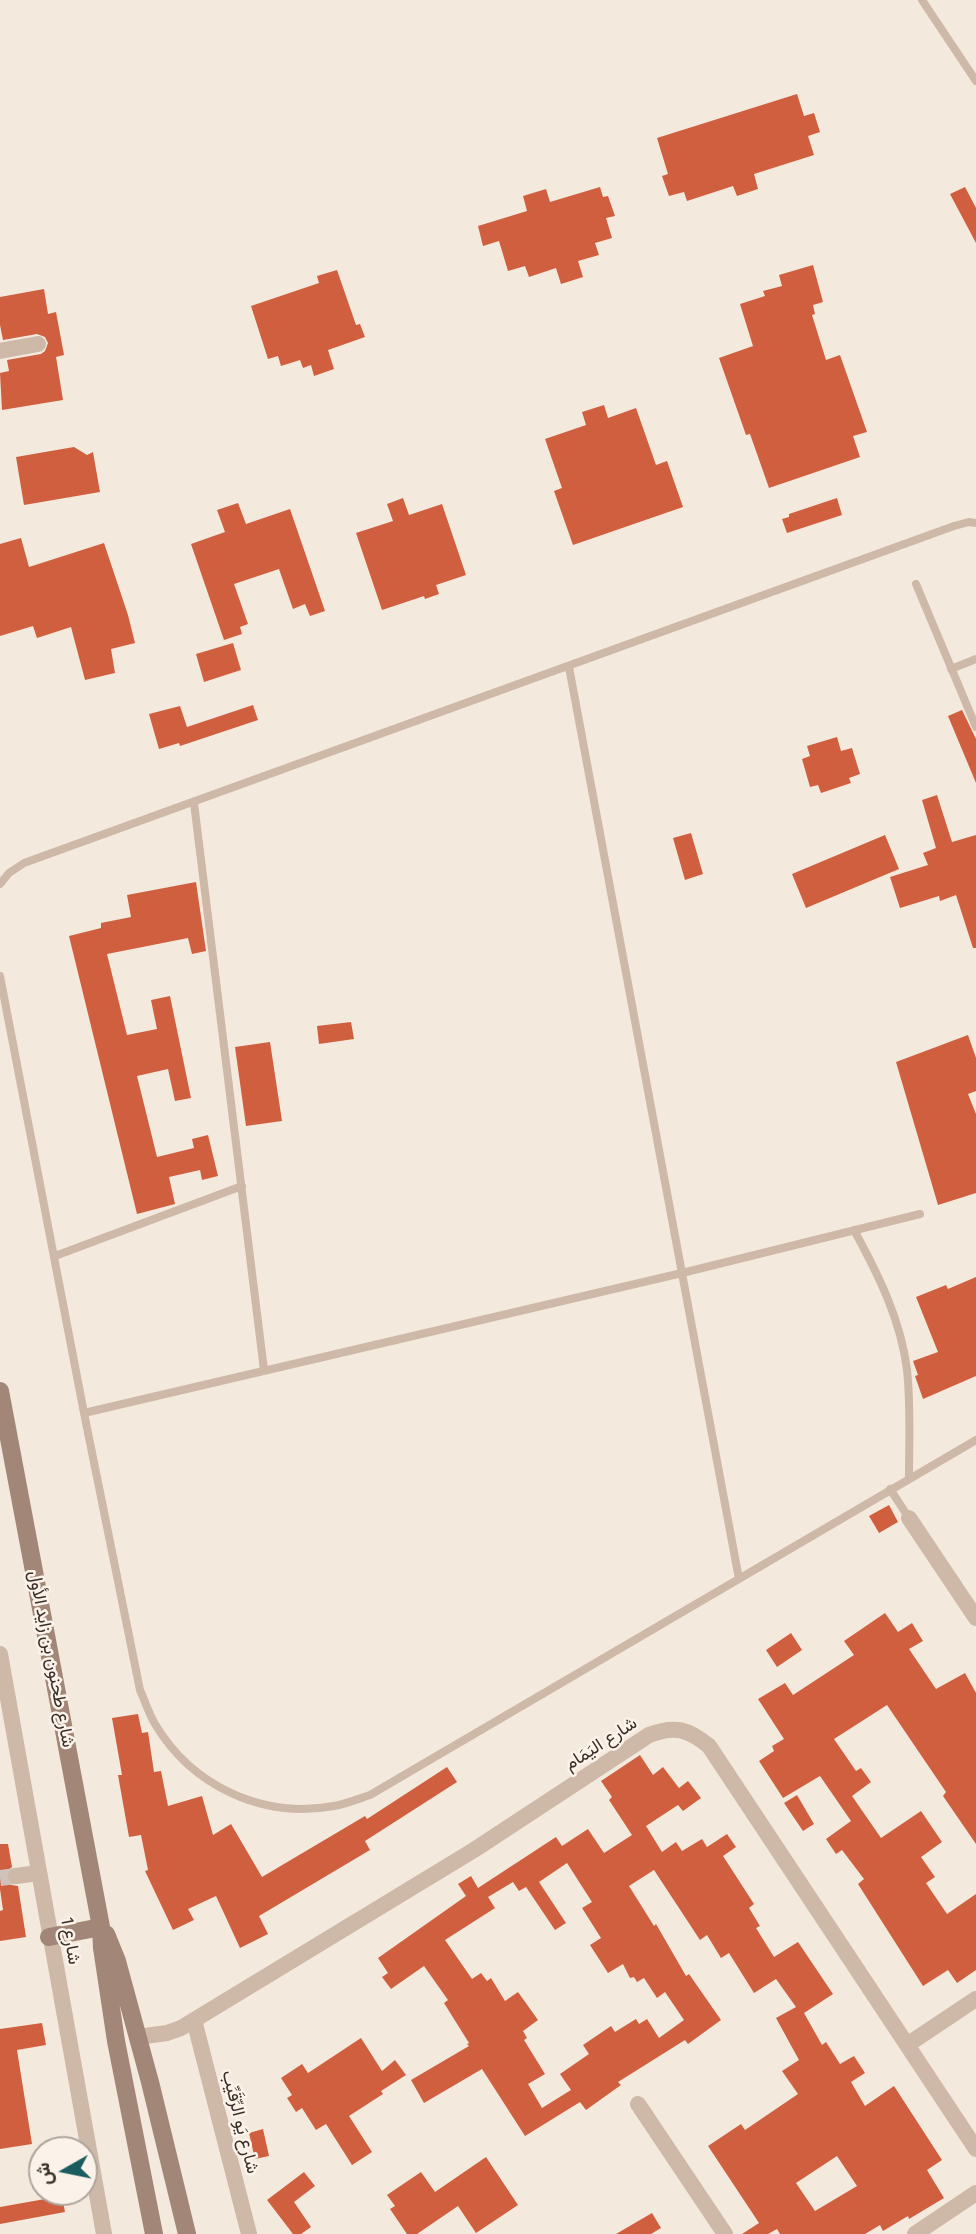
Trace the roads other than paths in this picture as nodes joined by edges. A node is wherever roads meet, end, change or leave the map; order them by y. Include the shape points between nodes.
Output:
1 (922, 0) edge
2 (976, 81) edge
3 (38, 344) dead end
4 (0, 351) edge
5 (976, 523) edge
6 (916, 584) dead end
7 (976, 659) edge
8 (569, 667) junction
9 (951, 668) junction
10 (976, 727) edge
11 (194, 803) junction
12 (0, 884) edge
13 (0, 976) edge
14 (242, 1186) junction
15 (919, 1214) dead end
16 (854, 1230) junction
17 (55, 1256) junction
18 (682, 1273) junction
19 (264, 1370) junction
20 (0, 1391) edge
21 (84, 1413) junction
22 (976, 1440) edge
23 (909, 1478) junction
24 (890, 1489) junction
25 (909, 1518) joint
26 (739, 1579) junction
27 (976, 1618) edge
28 (0, 1654) edge
29 (17, 1748) junction
30 (0, 1751) edge
31 (38, 1872) junction
32 (16, 1876) tunnel mouth
33 (101, 1927) junction
34 (49, 1937) junction
35 (976, 1999) edge
36 (194, 2020) junction
37 (138, 2037) junction
38 (907, 2045) junction
39 (638, 2104) dead end
40 (976, 2149) edge
41 (976, 2193) edge
42 (104, 2234) edge
43 (155, 2234) edge
44 (187, 2234) edge
45 (249, 2234) edge
46 (725, 2234) edge
47 (915, 2234) edge

1 - 2 lane
3 - 4 street
5 - 8 lane via 954,526
6 - 9 lane
7 - 9 lane
8 - 11 lane
8 - 18 lane
9 - 10 lane
11 - 12 lane via 24,863
11 - 14 lane
13 - 17 lane
14 - 17 lane
14 - 19 lane
15 - 16 lane
16 - 18 lane
16 - 23 lane via 885,1293 903,1346 909,1390
17 - 21 lane
18 - 19 lane
18 - 26 lane
19 - 21 lane
20 - 33 street, شارع طحنون بن زايد الأول
21 - 26 lane via 140,1689 154,1723 174,1752 201,1776 231,1794 265,1806 300,1810 336,1806 370,1795
22 - 23 lane
23 - 24 lane
24 - 25 lane
24 - 26 lane
25 - 27 street
28 - 29 street, شارع 1
29 - 30 street
29 - 31 street, شارع 1
31 - 32 street
31 - 34 street, شارع 1
33 - 34 street
33 - 37 street, شارع طحنون بن زايد الأول via 117,1961
33 - 43 street, شارع طحنون بن زايد الأول via 116,2040
34 - 42 street, شارع 1
35 - 38 street
36 - 37 street, شارع اليَمَام via 167,2033
36 - 38 street, شارع اليَمَام via 474,1850 649,1735 679,1729 709,1746
36 - 45 street, شارع يَو الرِّقَيِّب
37 - 44 street, شارع طحنون بن زايد الأول
38 - 40 street, شارع اليَمَام
39 - 46 street
41 - 47 street

